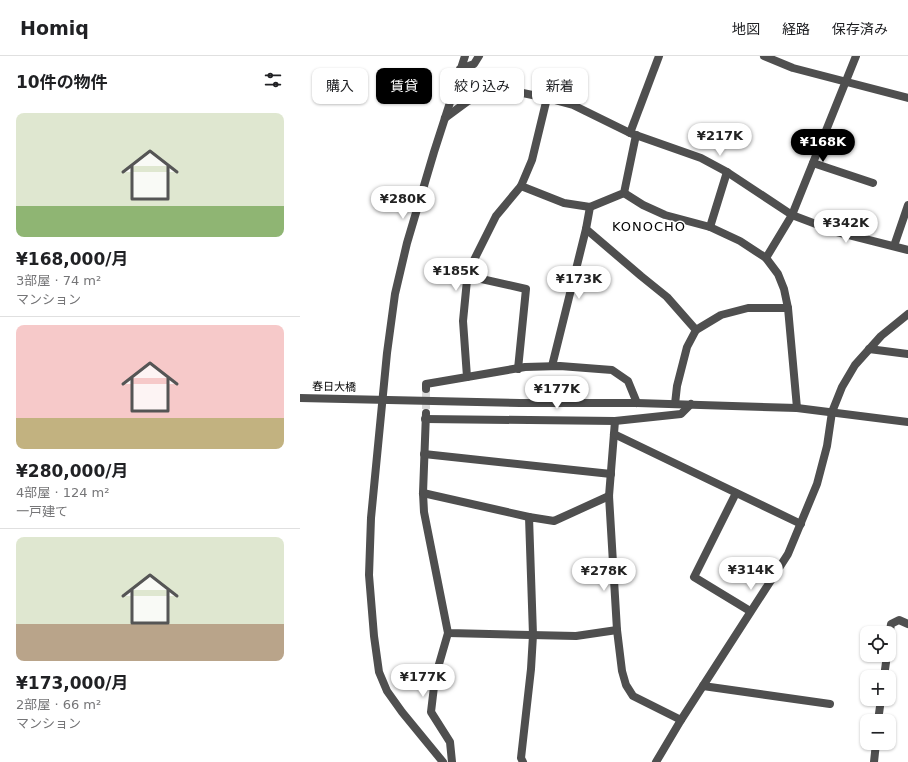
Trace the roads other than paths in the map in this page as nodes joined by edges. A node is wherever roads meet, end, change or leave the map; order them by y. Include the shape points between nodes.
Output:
1 (464, 56) edge
2 (479, 56) edge
3 (659, 56) edge
4 (764, 56) edge
5 (856, 56) edge
6 (460, 68) edge
7 (463, 68) edge
8 (845, 82) junction
9 (532, 95) edge
10 (908, 98) edge
11 (449, 104) edge
12 (546, 104) edge
13 (569, 104) edge
14 (445, 118) junction
15 (633, 134) junction
16 (813, 163) junction
17 (727, 172) junction
18 (873, 183) dead end
19 (521, 186) junction
20 (624, 193) junction
21 (908, 205) edge
22 (590, 207) junction
23 (792, 215) junction
24 (710, 228) junction
25 (586, 229) junction
26 (894, 246) junction
27 (908, 250) edge
28 (766, 258) junction
29 (468, 276) junction
30 (788, 308) junction
31 (908, 314) edge
32 (696, 330) junction
33 (869, 349) junction
34 (908, 354) edge
35 (552, 366) junction
36 (518, 369) junction
37 (467, 377) junction
38 (426, 389) dead end
39 (300, 398) edge
40 (383, 400) junction
41 (637, 403) junction
42 (675, 404) junction
43 (692, 404) junction
44 (797, 408) junction
45 (832, 412) junction
46 (615, 421) junction
47 (908, 422) edge
48 (614, 434) junction
49 (424, 454) junction
50 (611, 474) junction
51 (422, 493) junction
52 (736, 493) junction
53 (609, 496) junction
54 (529, 517) junction
55 (801, 524) junction
56 (750, 611) junction
57 (908, 624) edge
58 (891, 626) edge
59 (617, 630) junction
60 (448, 633) junction
61 (533, 635) junction
62 (703, 686) junction
63 (830, 704) dead end
64 (681, 720) junction
65 (875, 750) edge
66 (443, 762) edge
67 (452, 762) edge
68 (523, 762) edge
69 (656, 762) edge
70 (874, 762) edge

1 - 6 street
2 - 7 street via 474,64
3 - 15 street
4 - 8 street via 793,68
5 - 8 street
8 - 10 street
8 - 16 street
9 - 14 street via 494,90 468,101
11 - 14 street
12 - 19 street via 532,160
13 - 15 street
14 - 40 street via 407,243 395,294
15 - 17 street via 701,158
15 - 20 street
16 - 18 street
16 - 23 street
17 - 23 street
17 - 24 street
19 - 22 street via 564,203
19 - 29 street via 496,216
20 - 22 street
20 - 24 street via 665,215
21 - 26 street
22 - 25 street
23 - 26 street via 837,232
23 - 28 street
24 - 28 street via 740,241
25 - 32 street via 667,297
25 - 35 street
26 - 27 street
28 - 30 street via 778,274
29 - 36 street via 526,289
29 - 37 street via 463,321
30 - 32 street via 748,308 721,316
30 - 44 street
31 - 33 street
32 - 42 street via 687,346
33 - 34 street
33 - 45 street via 845,381
35 - 36 street
35 - 41 street via 612,370 628,381
36 - 37 street
37 - 38 street via 426,384
39 - 40 street, 春日大橋
40 - 41 street, 春日大橋
40 - 66 street via 371,518 369,575 379,672 394,702
41 - 42 street, 春日大橋
42 - 43 street, 春日大橋
43 - 44 street, 春日大橋
43 - 46 street via 681,414
44 - 45 street, 春日大橋
45 - 47 street, 春日大橋
45 - 55 street via 827,446 817,484
46 - 48 street
46 - 49 street via 426,416
48 - 50 street
48 - 52 street
49 - 50 street
49 - 51 street
50 - 53 street
51 - 54 street
51 - 60 street
52 - 55 street
52 - 56 street via 694,577
53 - 54 street via 554,521
53 - 59 street
54 - 61 street
55 - 56 street via 788,554
56 - 62 street
57 - 58 street via 899,620
59 - 61 street via 576,636
59 - 64 street via 622,671 633,696
60 - 61 street
60 - 67 street via 435,678 431,712 450,742
61 - 68 street via 521,758
62 - 63 street
62 - 64 street
64 - 69 street
65 - 70 street

